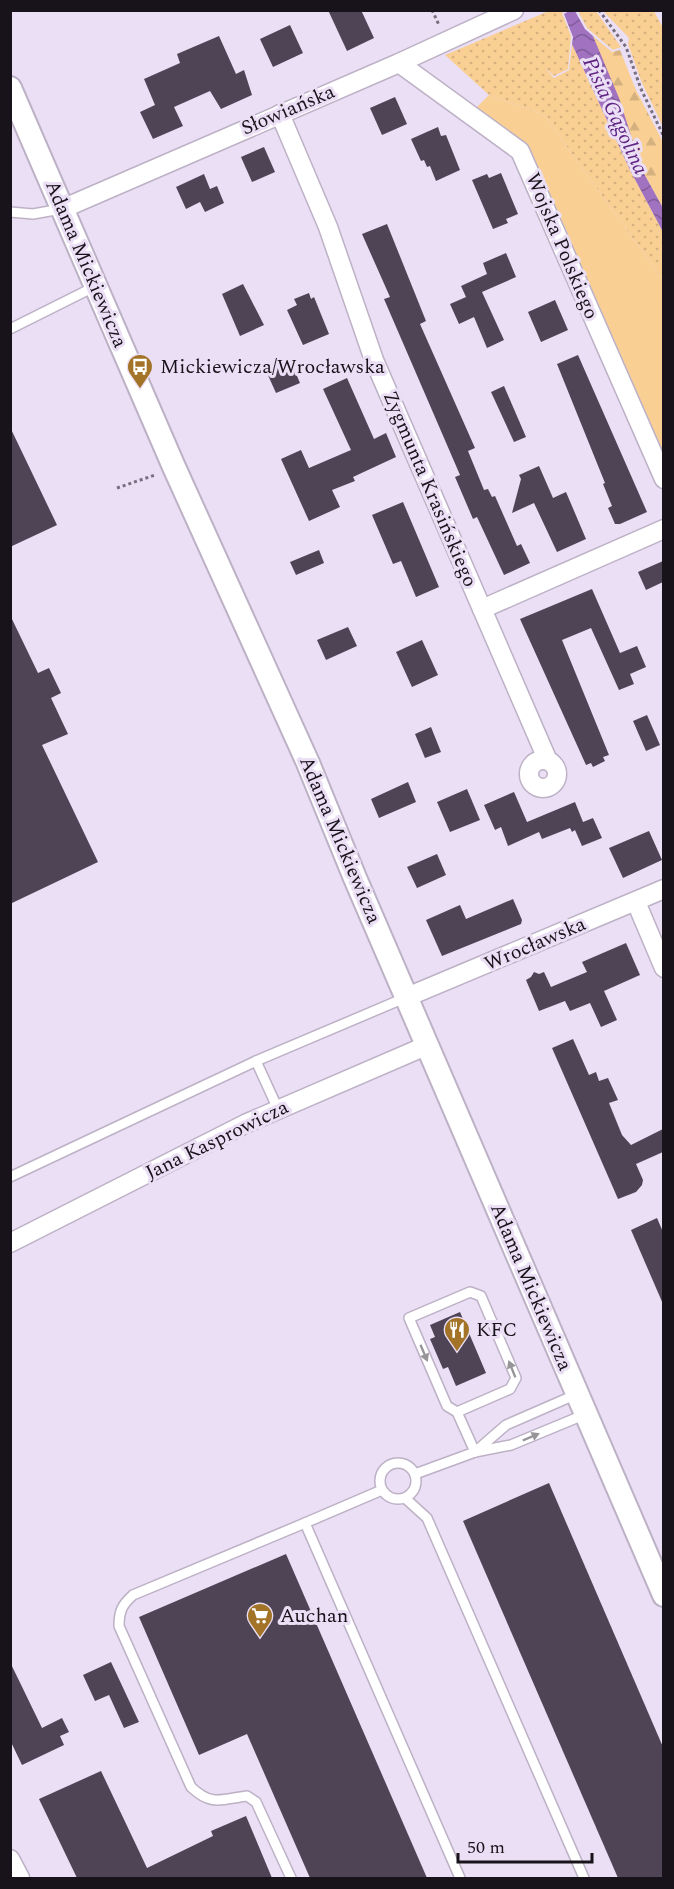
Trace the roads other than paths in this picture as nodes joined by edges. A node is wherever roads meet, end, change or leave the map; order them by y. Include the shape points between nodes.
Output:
1 (514, 10) edge
2 (399, 63) junction
3 (10, 88) edge
4 (280, 114) junction
5 (62, 209) junction
6 (10, 212) edge
7 (97, 285) junction
8 (10, 329) edge
9 (663, 479) edge
10 (663, 530) edge
11 (482, 609) junction
12 (548, 761) dead end
13 (663, 889) edge
14 (636, 902) junction
15 (663, 968) edge
16 (407, 997) junction
17 (428, 1045) junction
18 (256, 1061) junction
19 (278, 1109) junction
20 (10, 1177) edge
21 (10, 1243) edge
22 (581, 1404) junction
23 (457, 1412) junction
24 (475, 1452) junction
25 (415, 1474) junction
26 (382, 1490) junction
27 (405, 1498) junction
28 (305, 1523) junction
29 (663, 1595) edge
30 (10, 1859) edge
31 (20, 1878) edge
32 (291, 1878) edge
33 (460, 1878) edge
34 (584, 1878) edge

1 - 2 street, Słowiańska
2 - 4 street, Słowiańska
2 - 9 street, Wojska Polskiego via 520,151
3 - 5 street, Adama Mickiewicza
4 - 5 street, Słowiańska
4 - 11 street, Zygmunta Krasińskiego via 328,227 374,360
5 - 6 lane via 33,214
5 - 7 street, Adama Mickiewicza
7 - 8 lane
7 - 16 street, Adama Mickiewicza
10 - 11 street
11 - 12 street, Zygmunta Krasińskiego
13 - 14 street, Wrocławska
14 - 15 street
14 - 16 street, Wrocławska
16 - 17 street, Adama Mickiewicza
16 - 18 lane
17 - 19 street, Jana Kasprowicza
17 - 22 street, Adama Mickiewicza
18 - 19 lane
18 - 20 lane
19 - 21 street, Jana Kasprowicza
24 -> 22 lane via 511,1445
22 - 24 lane via 506,1425
22 - 29 street, Adama Mickiewicza
23 -> 23 lane via 510,1389 516,1378 481,1296 470,1292 409,1318 447,1406
23 - 24 lane
24 - 25 lane
25 - 26 lane via 402,1463 390,1464 382,1472
25 - 27 lane via 416,1485
26 - 27 lane via 395,1499
26 - 28 lane
27 - 34 lane via 427,1518
28 - 32 lane via 133,1595 119,1613 120,1626 191,1787 211,1800 247,1796 256,1802
28 - 33 lane
30 - 31 street

